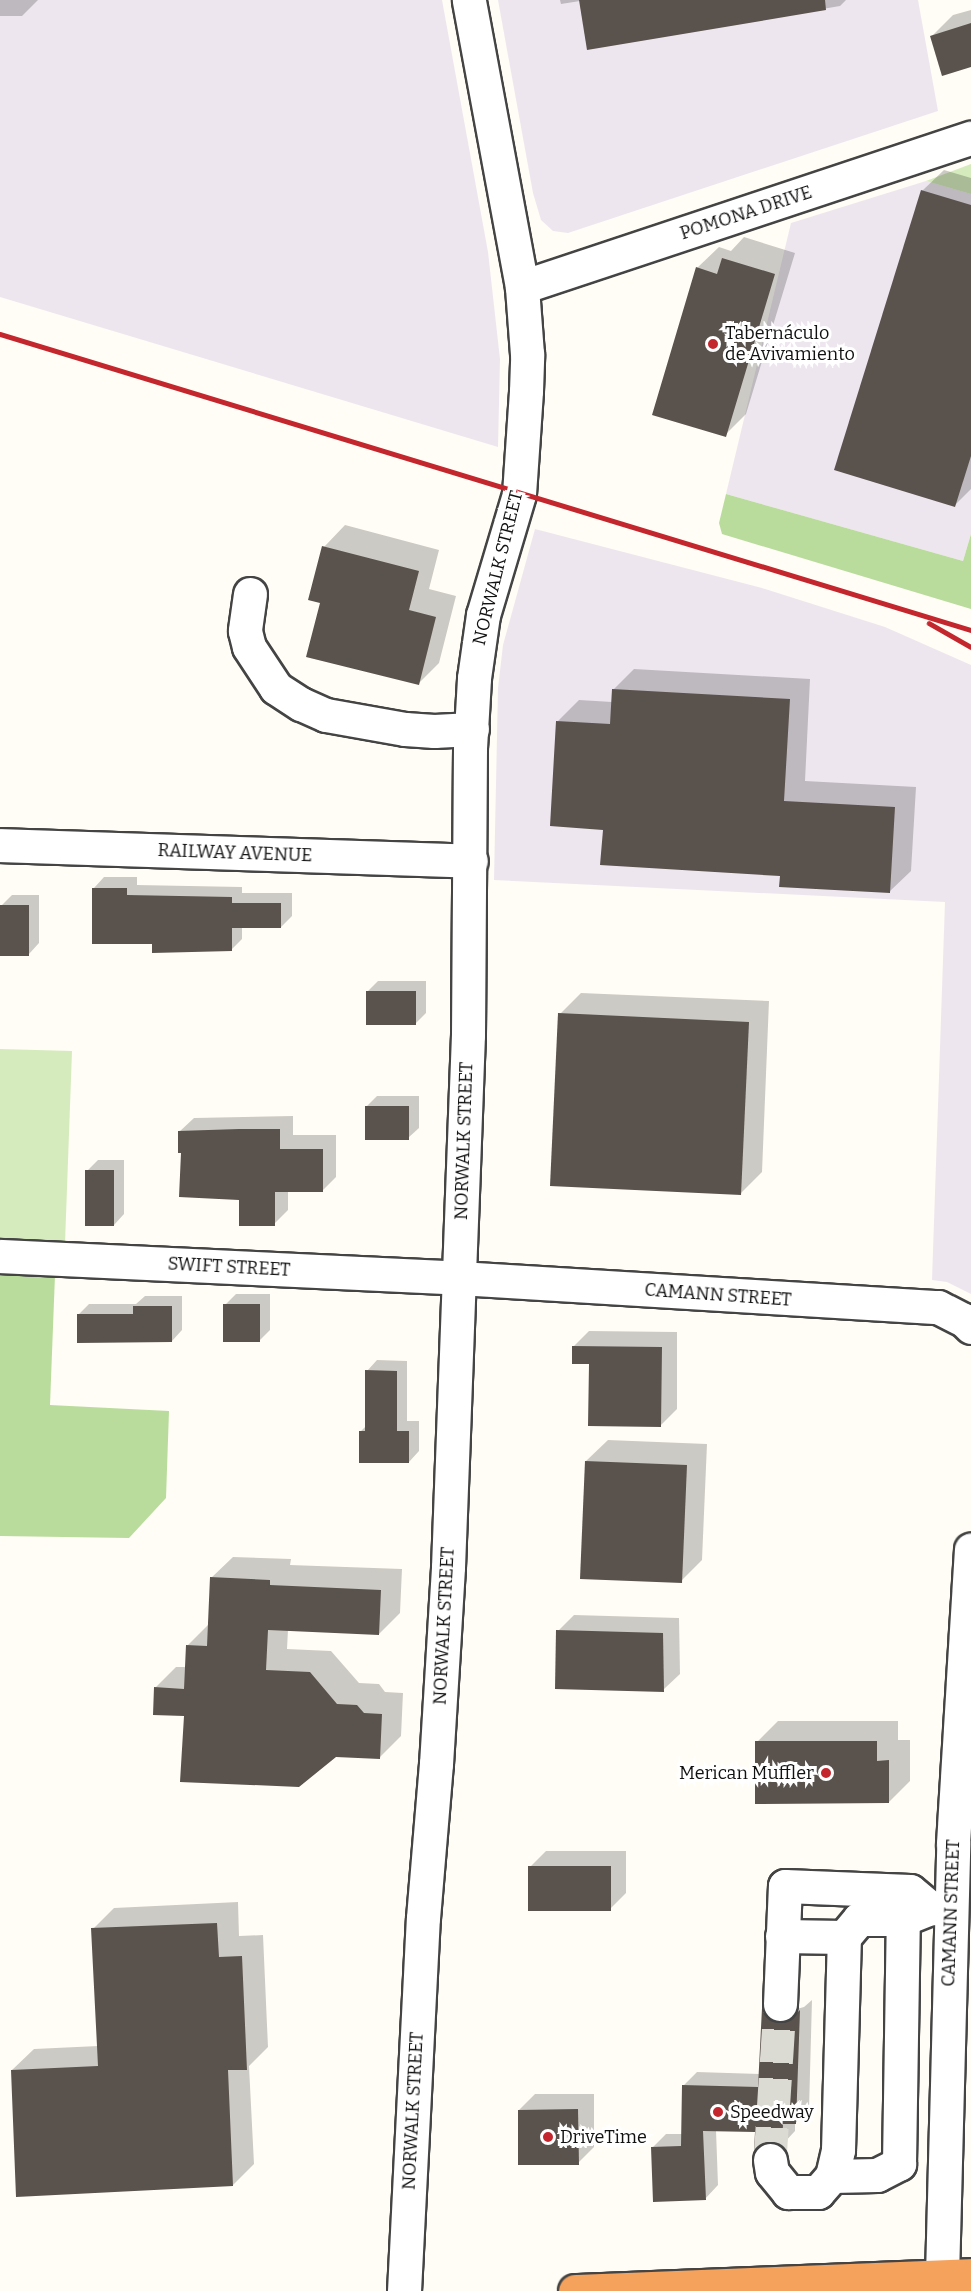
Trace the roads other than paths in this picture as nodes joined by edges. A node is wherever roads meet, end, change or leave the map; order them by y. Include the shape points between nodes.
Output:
1 (469, 0) edge
2 (971, 138) edge
3 (522, 287) junction
4 (250, 594) dead end
5 (472, 729) junction
6 (0, 845) edge
7 (471, 861) junction
8 (0, 1256) edge
9 (459, 1278) junction
10 (971, 1327) edge
11 (971, 1550) edge
12 (928, 1912) junction
13 (782, 1936) junction
14 (844, 1937) junction
15 (780, 2004) tunnel mouth
16 (770, 2160) tunnel mouth
17 (832, 2176) junction
18 (956, 2275) edge
19 (404, 2291) edge
20 (575, 2291) edge

1 - 3 street, NORWALK STREET
2 - 3 street, POMONA DRIVE
3 - 5 street, NORWALK STREET via 527,354 519,494 483,615
4 - 5 street via 245,631 249,647 276,688 301,704 326,716 405,729
5 - 7 street, NORWALK STREET
6 - 7 street, RAILWAY AVENUE
7 - 9 street, NORWALK STREET
8 - 9 street, SWIFT STREET
9 - 10 street, CAMANN STREET via 938,1307
9 - 19 street, NORWALK STREET via 444,1650 423,1918
11 - 12 street, CAMANN STREET
12 - 13 street via 910,1891 785,1886
12 - 14 street via 859,1919
12 - 17 street via 899,2164 878,2175
12 - 18 street, CAMANN STREET
13 - 14 street
13 - 15 street
14 - 17 street via 838,2150
16 - 17 street via 772,2172 788,2192 818,2192
18 - 20 highway

